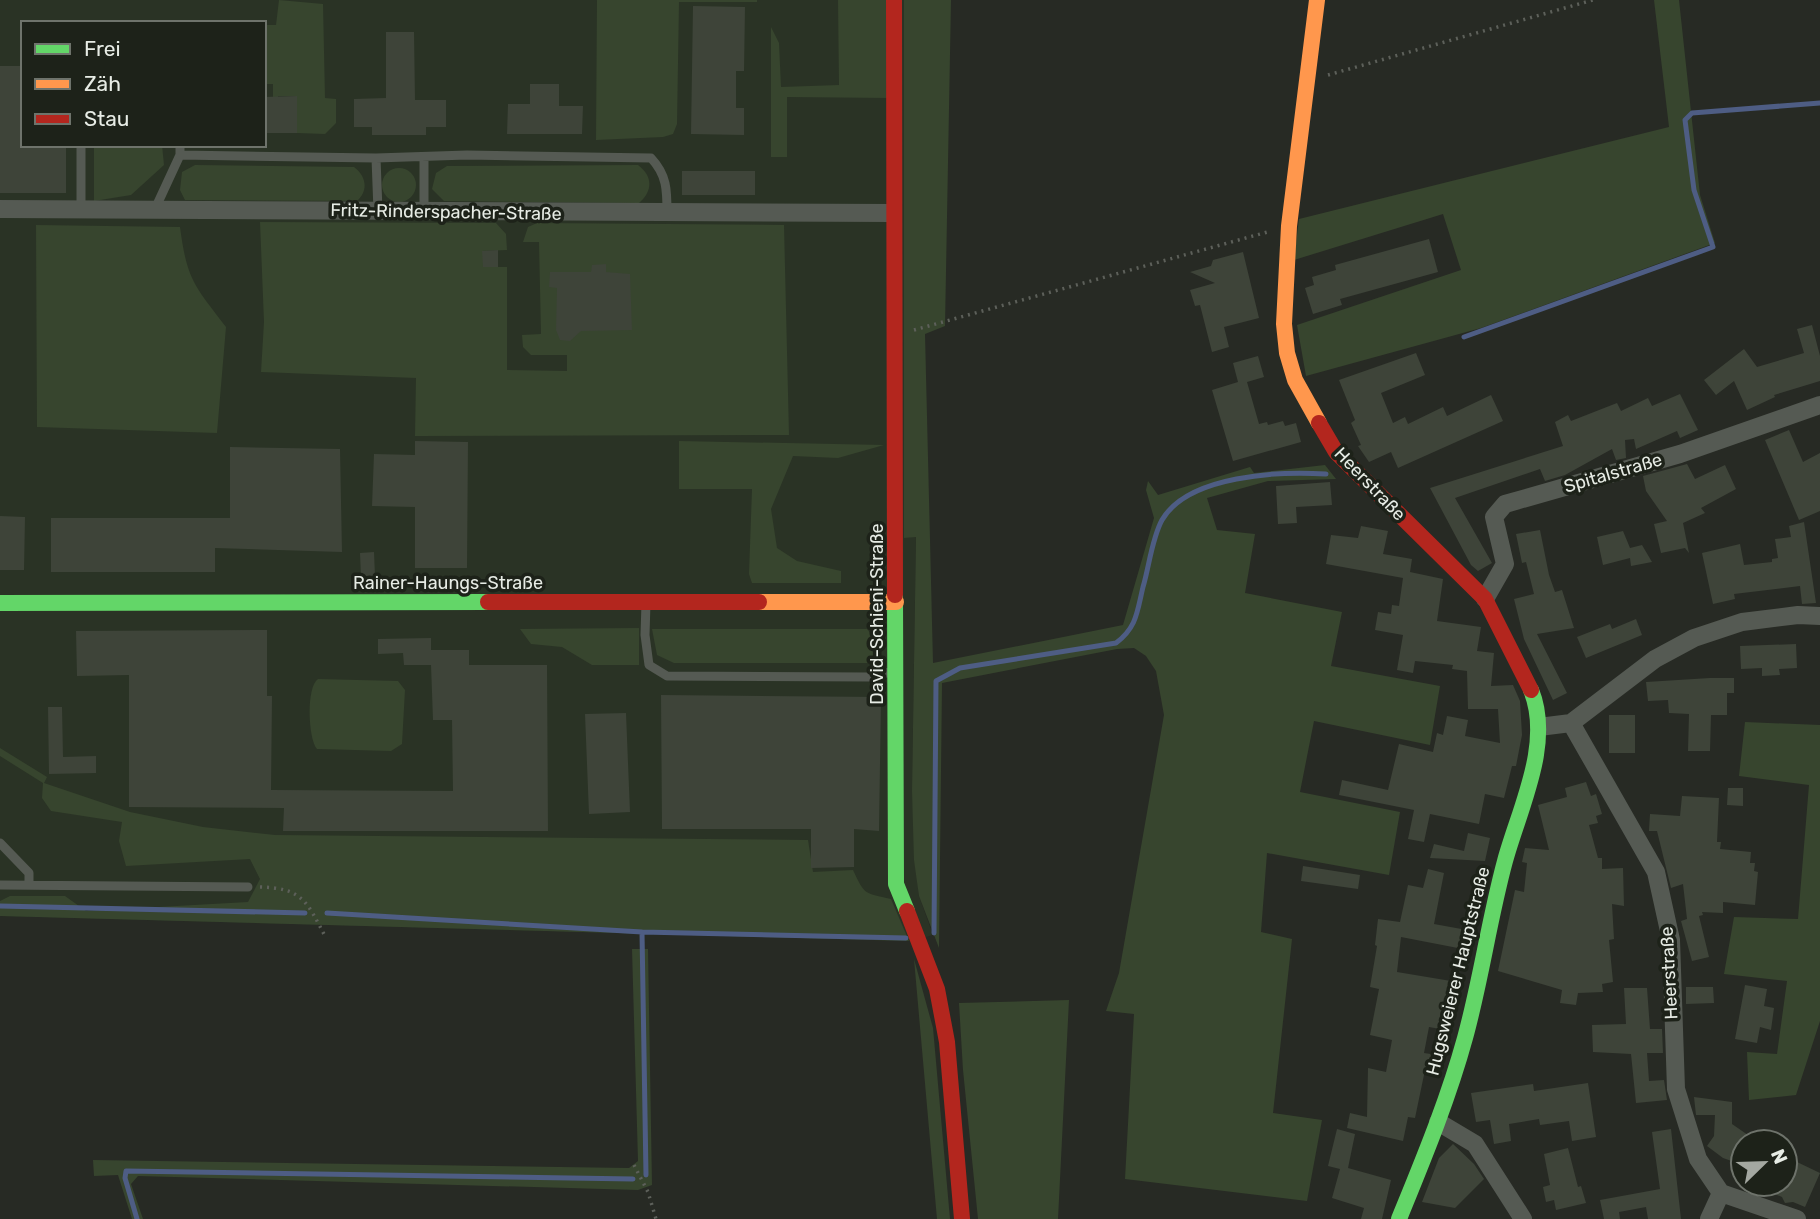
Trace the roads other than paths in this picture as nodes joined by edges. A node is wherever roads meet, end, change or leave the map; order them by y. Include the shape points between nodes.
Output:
1 (894, 0) edge
2 (1317, 0) edge
3 (81, 147) edge
4 (180, 150) edge
5 (424, 157) junction
6 (376, 158) junction
7 (0, 209) edge
8 (81, 209) junction
9 (155, 209) junction
10 (378, 211) junction
11 (424, 211) junction
12 (667, 213) junction
13 (892, 213) junction
14 (1820, 405) edge
15 (1485, 598) junction
16 (646, 601) junction
17 (896, 602) junction
18 (0, 603) edge
19 (1820, 616) edge
20 (897, 670) junction
21 (1571, 723) junction
22 (1539, 727) junction
23 (0, 843) edge
24 (0, 885) edge
25 (29, 886) junction
26 (248, 887) road end
27 (1438, 1122) junction
28 (1721, 1193) junction
29 (961, 1219) edge
30 (1399, 1219) edge
31 (1523, 1219) edge
32 (1709, 1219) edge
33 (1797, 1219) edge

1 - 13 street, David-Schieni-Straße
2 - 15 street, Heerstraße via 1289,226 1287,353 1295,380 1336,452
3 - 8 lane
4 - 6 lane
4 - 9 lane
5 - 6 lane
5 - 11 lane
5 - 12 lane via 651,158 662,169 667,184
6 - 10 lane
7 - 8 street, Fritz-Rinderspacher-Straße
8 - 9 street, Fritz-Rinderspacher-Straße
9 - 10 street, Fritz-Rinderspacher-Straße
10 - 11 street, Fritz-Rinderspacher-Straße
11 - 12 street, Fritz-Rinderspacher-Straße
12 - 13 street, Fritz-Rinderspacher-Straße
13 - 17 street, David-Schieni-Straße
14 - 15 street, Spitalstraße via 1681,454 1505,504 1494,517 1505,564
15 - 22 street, Heerstraße via 1521,665 1534,697
16 - 17 street, Rainer-Haungs-Straße
16 - 18 street, Rainer-Haungs-Straße
16 - 20 lane via 649,665 667,676 870,677
17 - 20 street, David-Schieni-Straße
19 - 21 street via 1742,622 1694,638 1655,659
20 - 29 street, David-Schieni-Straße via 896,884 937,989 947,1042
21 - 22 street
21 - 28 street, Heerstraße via 1656,872 1671,940 1676,1089 1698,1159
22 - 27 street, Hugsweierer Hauptstraße via 1530,780 1505,862 1465,1038
23 - 25 lane via 29,873
24 - 25 lane
25 - 26 lane
27 - 30 street, Hugsweierer Hauptstraße
27 - 31 street via 1475,1144
28 - 32 street
28 - 33 street

